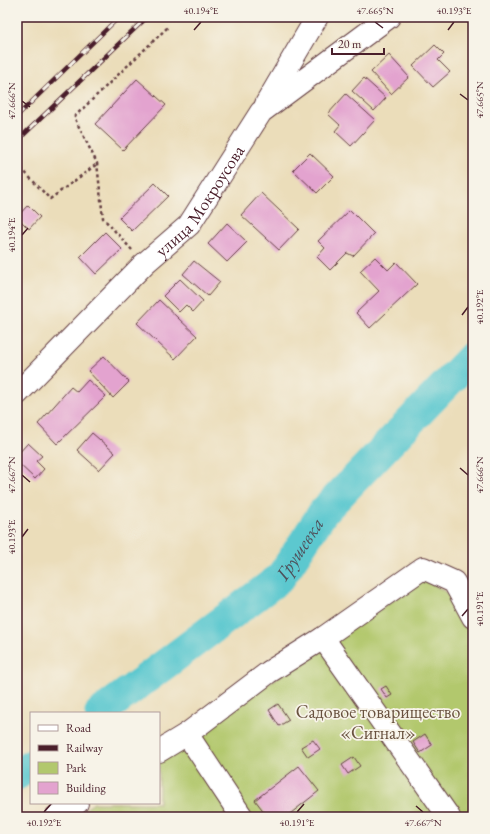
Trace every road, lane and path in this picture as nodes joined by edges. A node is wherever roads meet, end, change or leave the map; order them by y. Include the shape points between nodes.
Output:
1 (316, 17) edge
2 (389, 17) edge
3 (169, 26) dead end
4 (261, 112) junction
5 (17, 164) edge
6 (97, 164) junction
7 (144, 264) junction
8 (17, 394) edge
9 (473, 616) edge
10 (323, 638) junction
11 (187, 734) junction
12 (160, 750) edge
13 (76, 804) edge
14 (56, 817) edge
15 (242, 817) edge
16 (449, 817) edge

1 - 4 street
2 - 4 street, улица Мокроусова
3 - 6 path via 74,117
4 - 7 street, улица Мокроусова via 189,224
5 - 6 path via 50,198
6 - 7 path via 103,218
7 - 8 street, улица Мокроусова
9 - 10 street via 454,582 423,568
10 - 11 street via 269,672
10 - 16 street
11 - 12 street
11 - 15 street
13 - 14 street

